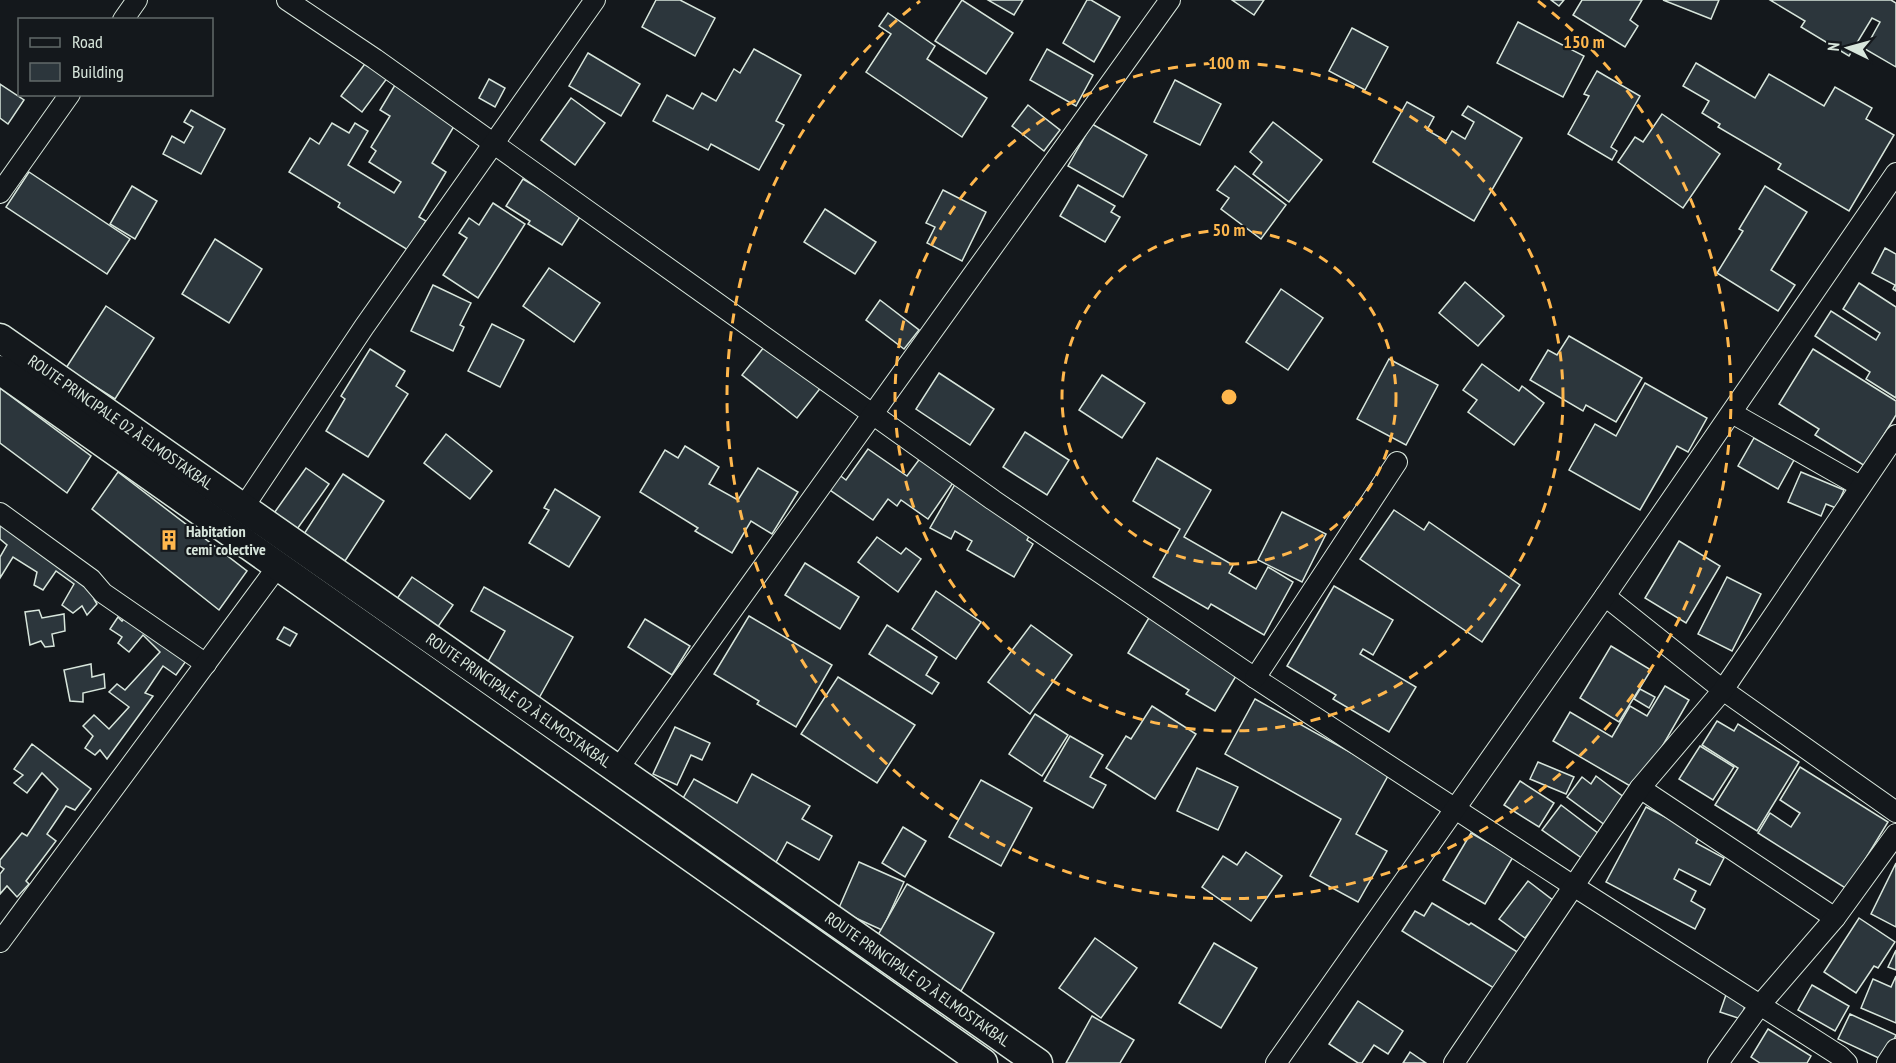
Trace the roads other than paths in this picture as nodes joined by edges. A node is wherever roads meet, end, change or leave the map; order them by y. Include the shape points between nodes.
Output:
1 (137, 0) edge
2 (287, 0) edge
3 (595, 0) edge
4 (1170, 0) edge
5 (124, 18) edge
6 (69, 96) edge
7 (494, 144) junction
8 (1896, 173) edge
9 (0, 193) edge
10 (0, 338) edge
11 (0, 370) edge
12 (873, 413) junction
13 (1732, 413) junction
14 (1896, 435) edge
15 (1397, 462) dead end
16 (1860, 486) junction
17 (243, 508) junction
18 (0, 513) edge
19 (278, 566) junction
20 (1605, 596) junction
21 (206, 664) junction
22 (1255, 678) junction
23 (1723, 690) junction
24 (618, 769) junction
25 (1640, 788) junction
26 (1456, 809) junction
27 (1896, 812) edge
28 (1896, 834) edge
29 (1575, 887) junction
30 (1835, 918) junction
31 (0, 942) edge
32 (1760, 1005) junction
33 (1896, 1050) edge
34 (983, 1063) edge
35 (1038, 1063) edge
36 (1276, 1063) edge
37 (1454, 1063) edge
38 (1718, 1063) edge
39 (1846, 1063) edge
40 (1887, 1063) edge

1 - 5 street
2 - 7 street
3 - 7 street
4 - 12 street
6 - 9 street
7 - 12 street
7 - 17 street via 364,327
8 - 13 street
10 - 17 main road, ROUTE PRINCIPALE 02 À ELMOSTAKBAL
11 - 19 main road, ROUTE PRINCIPALE 02 À ELMOSTAKBAL
12 - 22 street via 993,500
12 - 24 street
13 - 16 street
13 - 20 street
14 - 16 street
15 - 22 street
16 - 23 street
17 - 24 main road, ROUTE PRINCIPALE 02 À ELMOSTAKBAL
18 - 21 street via 91,579 103,593
19 - 21 street
19 - 34 main road, ROUTE PRINCIPALE 02 À ELMOSTAKBAL
20 - 23 street
20 - 26 street
21 - 31 street
22 - 26 street
23 - 25 street
23 - 27 street
24 - 35 main road, ROUTE PRINCIPALE 02 À ELMOSTAKBAL
25 - 29 street
25 - 30 street
26 - 29 street
26 - 36 street
28 - 30 street
29 - 32 street
29 - 37 street
30 - 32 street
32 - 38 street
32 - 39 street
33 - 40 street

